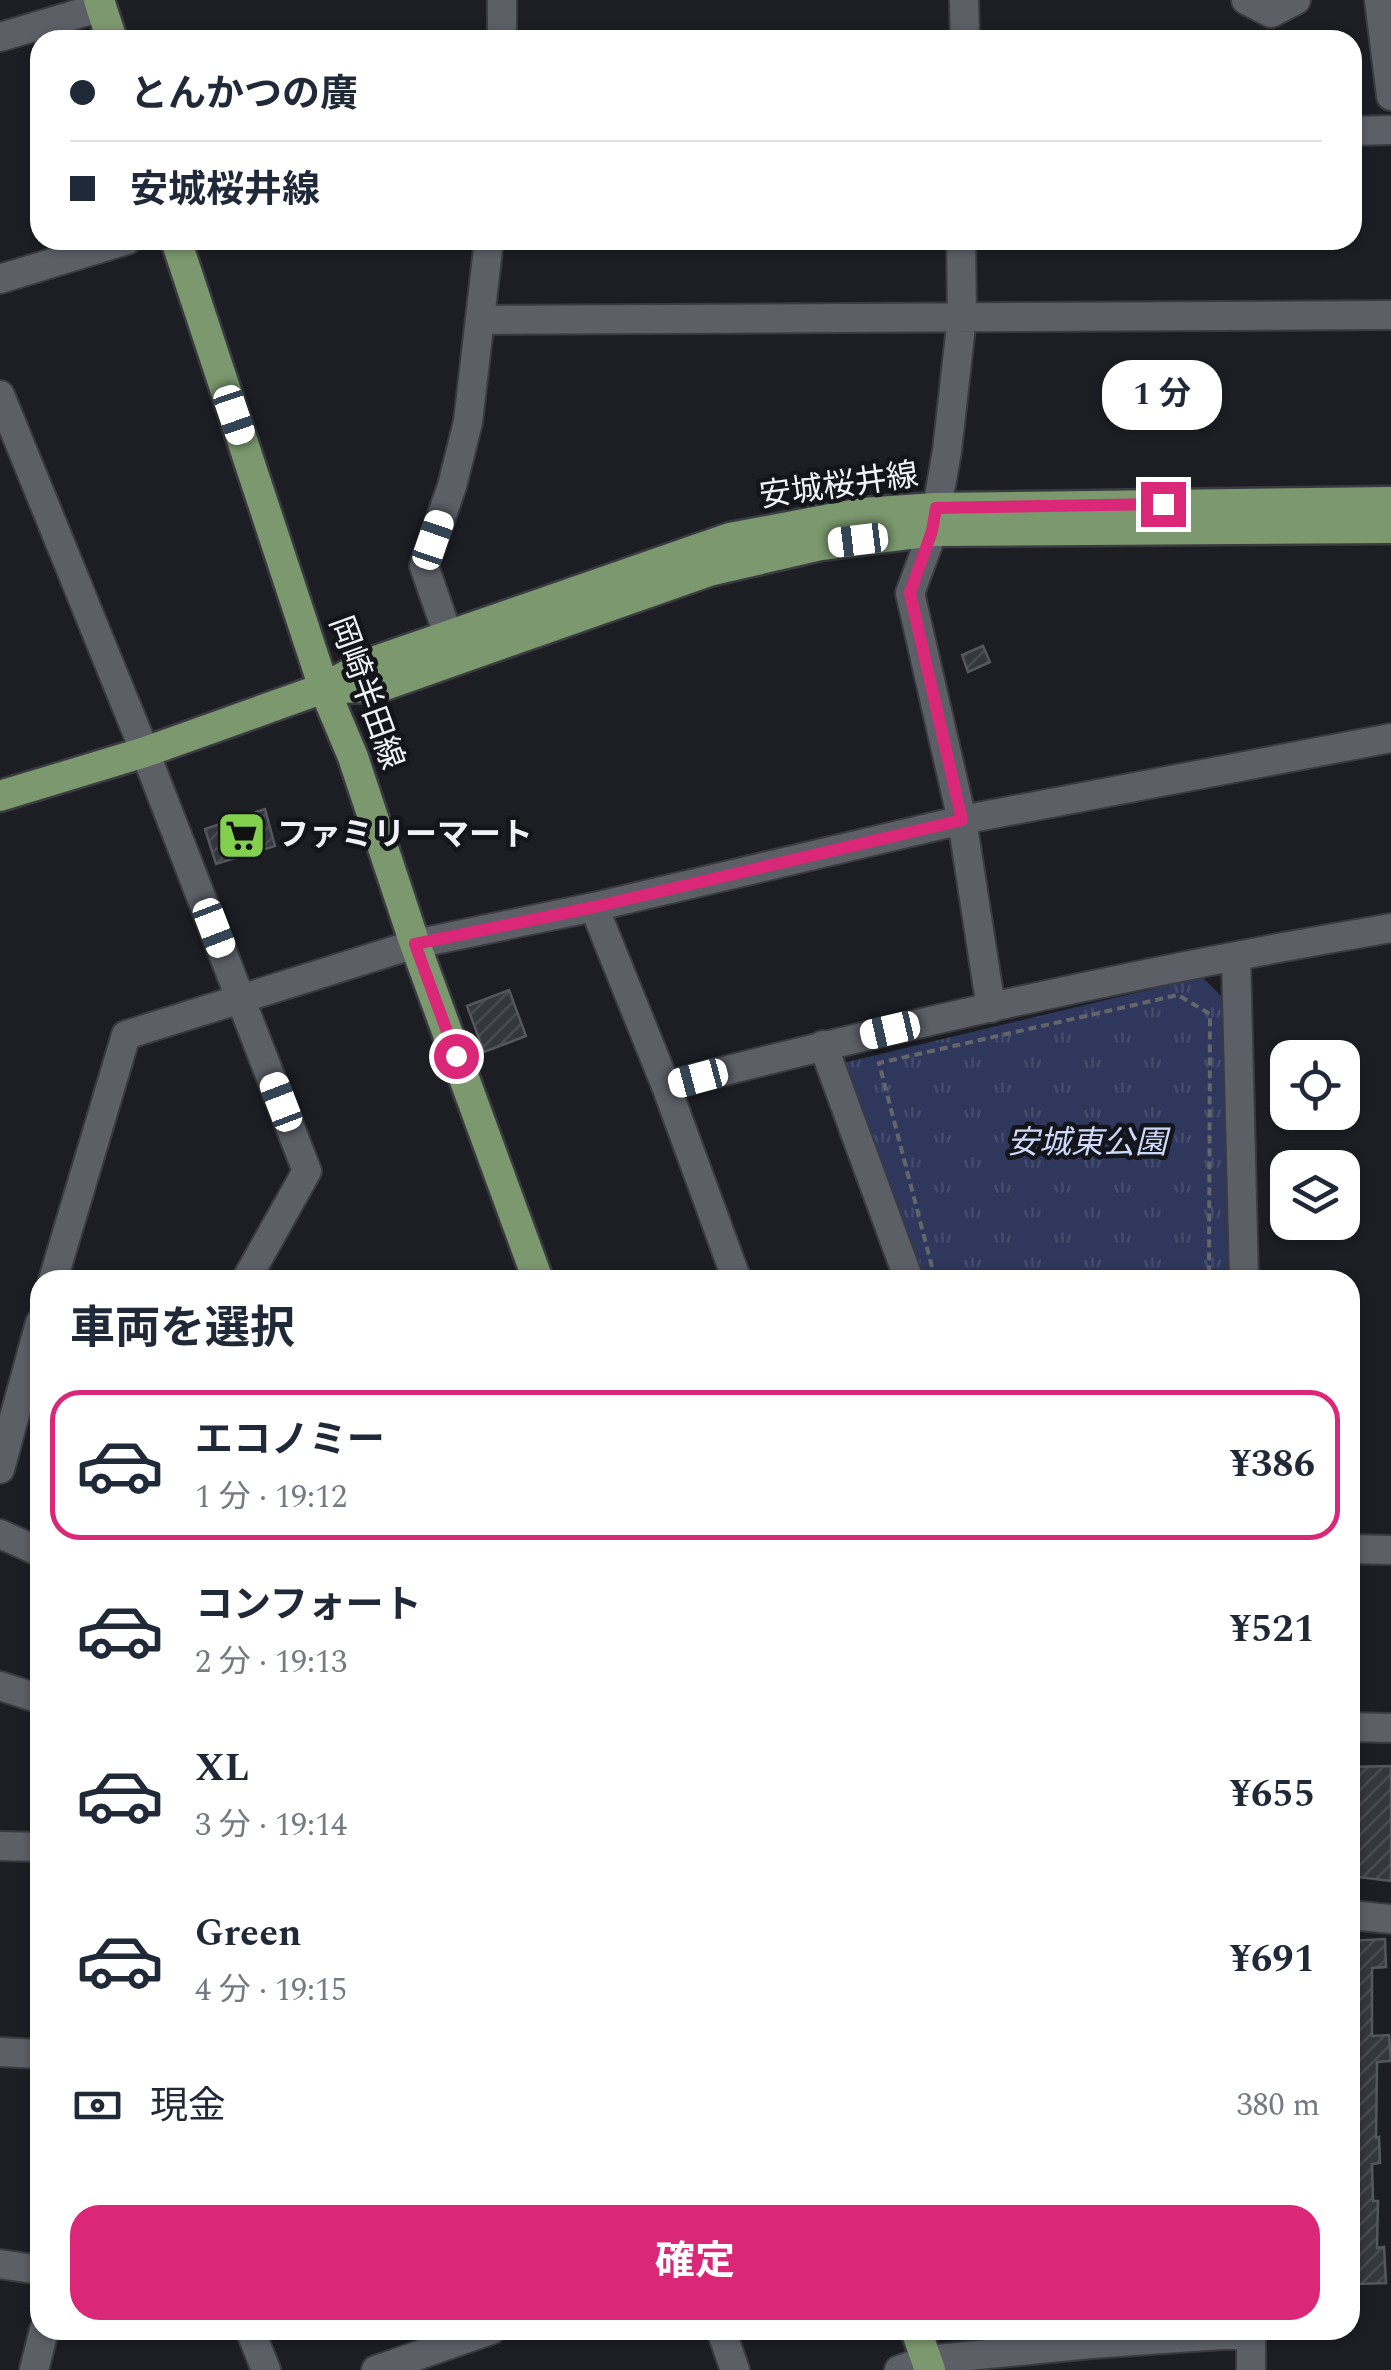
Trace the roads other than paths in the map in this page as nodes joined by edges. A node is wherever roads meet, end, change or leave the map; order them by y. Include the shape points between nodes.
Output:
1 (502, 0) edge
2 (964, 0) edge
3 (1246, 0) edge
4 (1296, 0) edge
5 (1379, 0) edge
6 (100, 4) edge
7 (109, 30) edge
8 (502, 30) edge
9 (965, 30) edge
10 (0, 37) edge
11 (1391, 96) edge
12 (1362, 130) edge
13 (1391, 130) edge
14 (94, 250) edge
15 (179, 250) edge
16 (488, 250) edge
17 (961, 250) edge
18 (0, 279) edge
19 (1391, 315) edge
20 (962, 317) junction
21 (480, 320) junction
22 (0, 394) edge
23 (1391, 502) edge
24 (934, 520) junction
25 (1391, 528) edge
26 (452, 648) junction
27 (324, 688) junction
28 (1391, 738) edge
29 (145, 752) junction
30 (0, 796) edge
31 (962, 820) junction
32 (594, 907) junction
33 (1391, 928) edge
34 (415, 944) junction
35 (1236, 958) junction
36 (242, 998) junction
37 (992, 1008) junction
38 (823, 1045) junction
39 (666, 1086) junction
40 (56, 1270) edge
41 (252, 1270) edge
42 (534, 1270) edge
43 (733, 1270) edge
44 (904, 1270) edge
45 (1244, 1270) edge
46 (30, 1357) edge
47 (21, 1387) edge
48 (0, 1469) edge
49 (0, 1534) edge
50 (30, 1548) edge
51 (1360, 1549) edge
52 (1391, 1550) edge
53 (0, 1686) edge
54 (30, 1696) edge
55 (1360, 1727) edge
56 (1391, 1728) edge
57 (0, 1846) edge
58 (30, 1847) edge
59 (1360, 1916) edge
60 (1391, 1918) edge
61 (0, 2052) edge
62 (30, 2054) edge
63 (0, 2264) edge
64 (30, 2268) edge
65 (42, 2340) edge
66 (254, 2340) edge
67 (462, 2340) edge
68 (725, 2340) edge
69 (917, 2340) edge
70 (1072, 2340) edge
71 (1251, 2340) edge
72 (919, 2367) edge
73 (34, 2370) edge
74 (266, 2370) edge
75 (376, 2370) edge
76 (736, 2370) edge
77 (1250, 2370) edge

1 - 8 street
2 - 9 street
3 - 4 street via 1271,13
5 - 11 street
6 - 7 main road
6 - 10 street
12 - 13 street
14 - 18 street
15 - 27 main road, 岡崎半田線
16 - 21 street
17 - 20 street
19 - 20 street
20 - 21 street
20 - 24 street
21 - 26 street via 468,422 424,566
22 - 29 street
23 - 24 main road, 安城桜井線
24 - 25 main road, 安城桜井線
24 - 26 main road, 安城桜井線 via 709,571
24 - 31 street via 910,593
26 - 27 main road, 安城桜井線 via 379,687
27 - 29 main road, 安城桜井線
27 - 34 main road, 岡崎半田線 via 354,757
28 - 31 street
29 - 30 main road, 安城桜井線
29 - 36 street
31 - 32 street
31 - 37 street
32 - 34 street
32 - 39 street
33 - 35 street
34 - 36 street
34 - 42 main road, 岡崎半田線
35 - 37 street
35 - 45 street
36 - 40 street via 126,1035
36 - 41 street via 307,1171
37 - 38 street
38 - 39 street
38 - 44 street
39 - 43 street
46 - 47 street
47 - 48 street
49 - 50 street
51 - 52 street
53 - 54 street
55 - 56 street
57 - 58 street
59 - 60 street
61 - 62 street
63 - 64 street
65 - 73 street
66 - 74 street
67 - 75 street
68 - 76 street
69 - 72 main road
70 - 72 street
71 - 77 street

